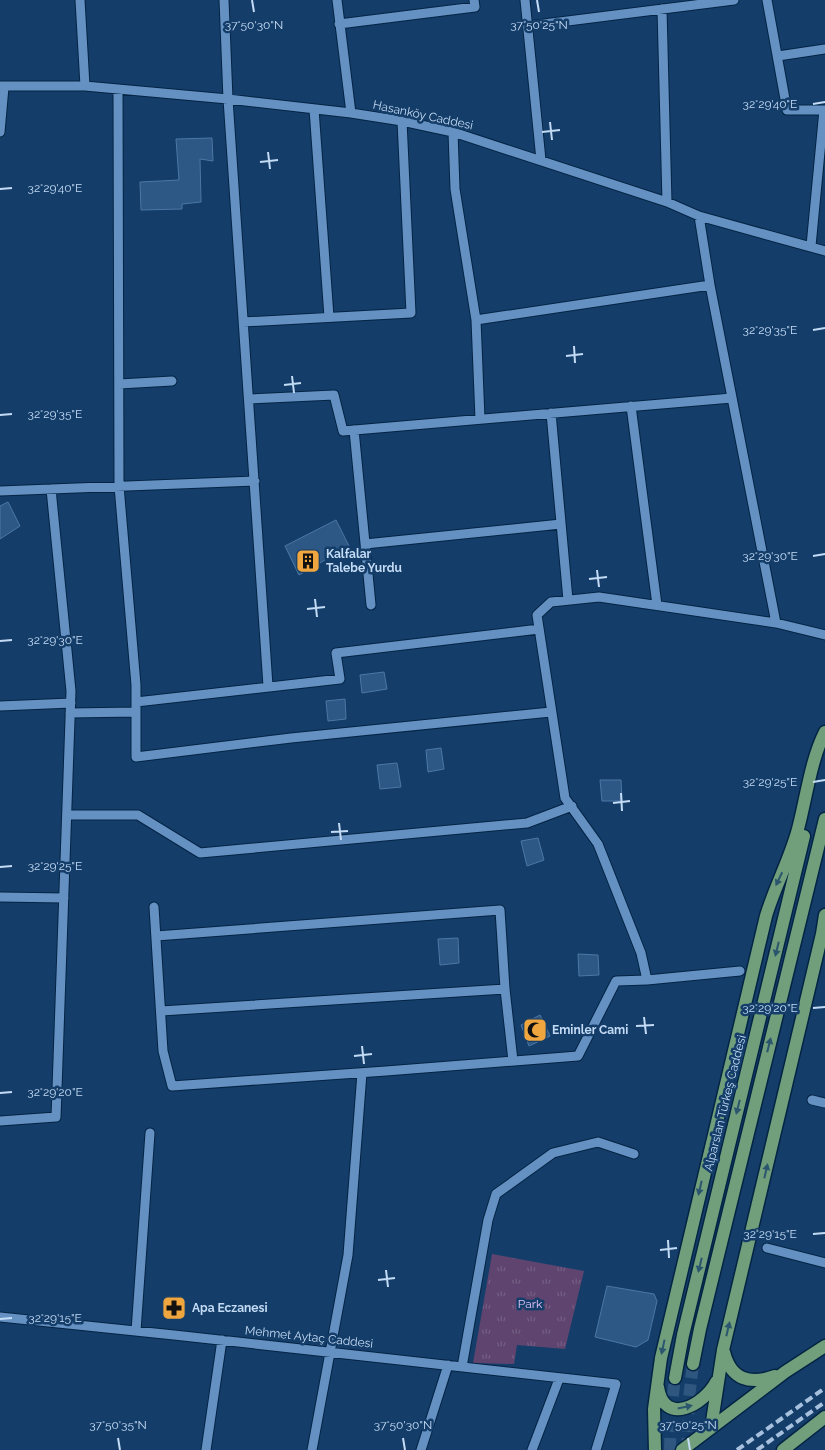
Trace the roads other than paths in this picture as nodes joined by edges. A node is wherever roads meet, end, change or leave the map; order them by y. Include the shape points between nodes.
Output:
1 (80, 0) edge
2 (224, 0) edge
3 (337, 0) edge
4 (474, 0) edge
5 (525, 0) edge
6 (734, 0) edge
7 (767, 0) edge
8 (662, 9) junction
9 (340, 24) junction
10 (528, 26) junction
11 (825, 49) edge
12 (778, 56) junction
13 (2, 86) edge
14 (85, 86) junction
15 (118, 90) junction
16 (228, 99) junction
17 (314, 109) junction
18 (825, 110) edge
19 (351, 113) junction
20 (402, 121) junction
21 (0, 132) edge
22 (453, 132) junction
23 (541, 160) junction
24 (667, 202) junction
25 (700, 216) junction
26 (811, 246) junction
27 (825, 251) edge
28 (710, 285) junction
29 (329, 317) junction
30 (476, 320) junction
31 (243, 322) junction
32 (172, 381) dead end
33 (119, 384) junction
34 (732, 398) junction
35 (249, 399) junction
36 (631, 406) junction
37 (551, 413) junction
38 (480, 419) junction
39 (354, 430) junction
40 (255, 481) junction
41 (118, 486) junction
42 (51, 489) junction
43 (0, 491) edge
44 (561, 524) junction
45 (365, 544) junction
46 (568, 600) junction
47 (371, 605) dead end
48 (657, 605) junction
49 (776, 624) junction
50 (539, 629) junction
51 (825, 635) edge
52 (268, 686) junction
53 (71, 703) junction
54 (0, 706) edge
55 (136, 707) junction
56 (551, 712) junction
57 (70, 713) junction
58 (825, 732) edge
59 (825, 748) edge
60 (572, 806) junction
61 (66, 815) junction
62 (825, 819) edge
63 (0, 897) edge
64 (64, 898) junction
65 (154, 907) dead end
66 (825, 915) edge
67 (156, 936) junction
68 (740, 971) dead end
69 (647, 980) junction
70 (505, 989) junction
71 (161, 1011) junction
72 (513, 1061) junction
73 (362, 1073) junction
74 (812, 1100) dead end
75 (825, 1103) edge
76 (0, 1121) edge
77 (150, 1133) dead end
78 (634, 1154) dead end
79 (766, 1248) dead end
80 (825, 1263) edge
81 (0, 1318) edge
82 (136, 1331) junction
83 (222, 1340) junction
84 (825, 1346) edge
85 (723, 1350) junction
86 (330, 1352) junction
87 (692, 1364) tunnel mouth
88 (448, 1365) junction
89 (462, 1367) junction
90 (785, 1372) junction
91 (675, 1378) tunnel mouth
92 (718, 1378) junction
93 (559, 1379) junction
94 (657, 1382) junction
95 (825, 1417) edge
96 (710, 1428) junction
97 (654, 1447) edge
98 (206, 1450) edge
99 (312, 1450) edge
100 (421, 1450) edge
101 (532, 1450) edge
102 (596, 1450) edge
103 (682, 1450) edge
104 (783, 1450) edge

1 - 14 street
2 - 16 street
3 - 9 street
4 - 9 street via 475,7
5 - 10 street
6 - 8 street
7 - 12 street
8 - 10 street
8 - 24 street
9 - 19 street
10 - 23 street
11 - 12 street
12 - 18 street via 787,110
13 - 14 street, Hasanköy Caddesi
13 - 21 street
14 - 15 street, Hasanköy Caddesi
15 - 16 street, Hasanköy Caddesi
15 - 33 street
16 - 17 street, Hasanköy Caddesi
16 - 31 street
17 - 19 street, Hasanköy Caddesi
17 - 29 street
18 - 26 street
19 - 20 street, Hasanköy Caddesi
20 - 22 street, Hasanköy Caddesi
20 - 29 street via 412,312
22 - 23 street, Hasanköy Caddesi
22 - 30 street via 456,189
23 - 24 street, Hasanköy Caddesi
24 - 25 street, Hasanköy Caddesi
25 - 26 street, Hasanköy Caddesi
25 - 28 street
26 - 27 street, Hasanköy Caddesi
28 - 30 street
28 - 34 street
29 - 31 street
30 - 38 street
31 - 35 street
32 - 33 street
33 - 41 street
34 - 36 street
34 - 49 street
35 - 39 street via 334,395 343,430
35 - 40 street
36 - 37 street
36 - 48 street
37 - 38 street
37 - 44 street
38 - 39 street
39 - 45 street
40 - 41 street
40 - 52 street
41 - 42 street
41 - 55 street
42 - 43 street
42 - 53 street
44 - 45 street
44 - 46 street
45 - 47 street
46 - 48 street via 599,597
46 - 50 street via 552,602 537,615
48 - 49 street
49 - 51 street
50 - 52 street via 336,653 340,679
50 - 56 street
52 - 55 street
53 - 54 street
53 - 57 street
55 - 56 street via 136,757
55 - 57 street
56 - 60 street via 565,798
57 - 61 street
58 -> 94 main road via 817,751 793,846 766,916
59 -> 91 main road, Alparslan Türkeş Caddesi
60 - 61 street via 527,823 200,853 138,815
60 - 69 street via 598,844 641,953
61 - 64 street
87 -> 62 main road
63 - 64 street
64 - 76 street via 56,1117
65 - 67 street
85 -> 66 main road
67 - 70 street via 500,910
67 - 71 street
68 - 69 street
69 - 72 street via 616,981 578,1056
70 - 71 street
70 - 72 street
71 - 73 street via 163,1051 172,1086
72 - 73 street
73 - 86 street via 348,1255
74 - 75 street
77 - 82 street
78 - 89 street via 598,1142 553,1154 496,1194 488,1220
79 - 80 street
81 - 82 street, Mehmet Aytaç Caddesi
82 - 83 street, Mehmet Aytaç Caddesi
83 - 86 street, Mehmet Aytaç Caddesi
83 - 98 street
84 - 90 main road
85 - 90 main road via 730,1367 743,1378 761,1380
85 - 92 main road
86 - 88 street, Mehmet Aytaç Caddesi
86 - 99 street
88 - 89 street, Mehmet Aytaç Caddesi
88 - 100 street
89 - 93 street, Mehmet Aytaç Caddesi
90 - 96 main road
94 -> 92 main road via 666,1405 683,1409 702,1399
92 - 96 main road
93 - 101 street
93 - 102 street, Mehmet Aytaç Caddesi via 616,1384
94 - 97 main road
95 - 104 main road
96 - 103 main road

